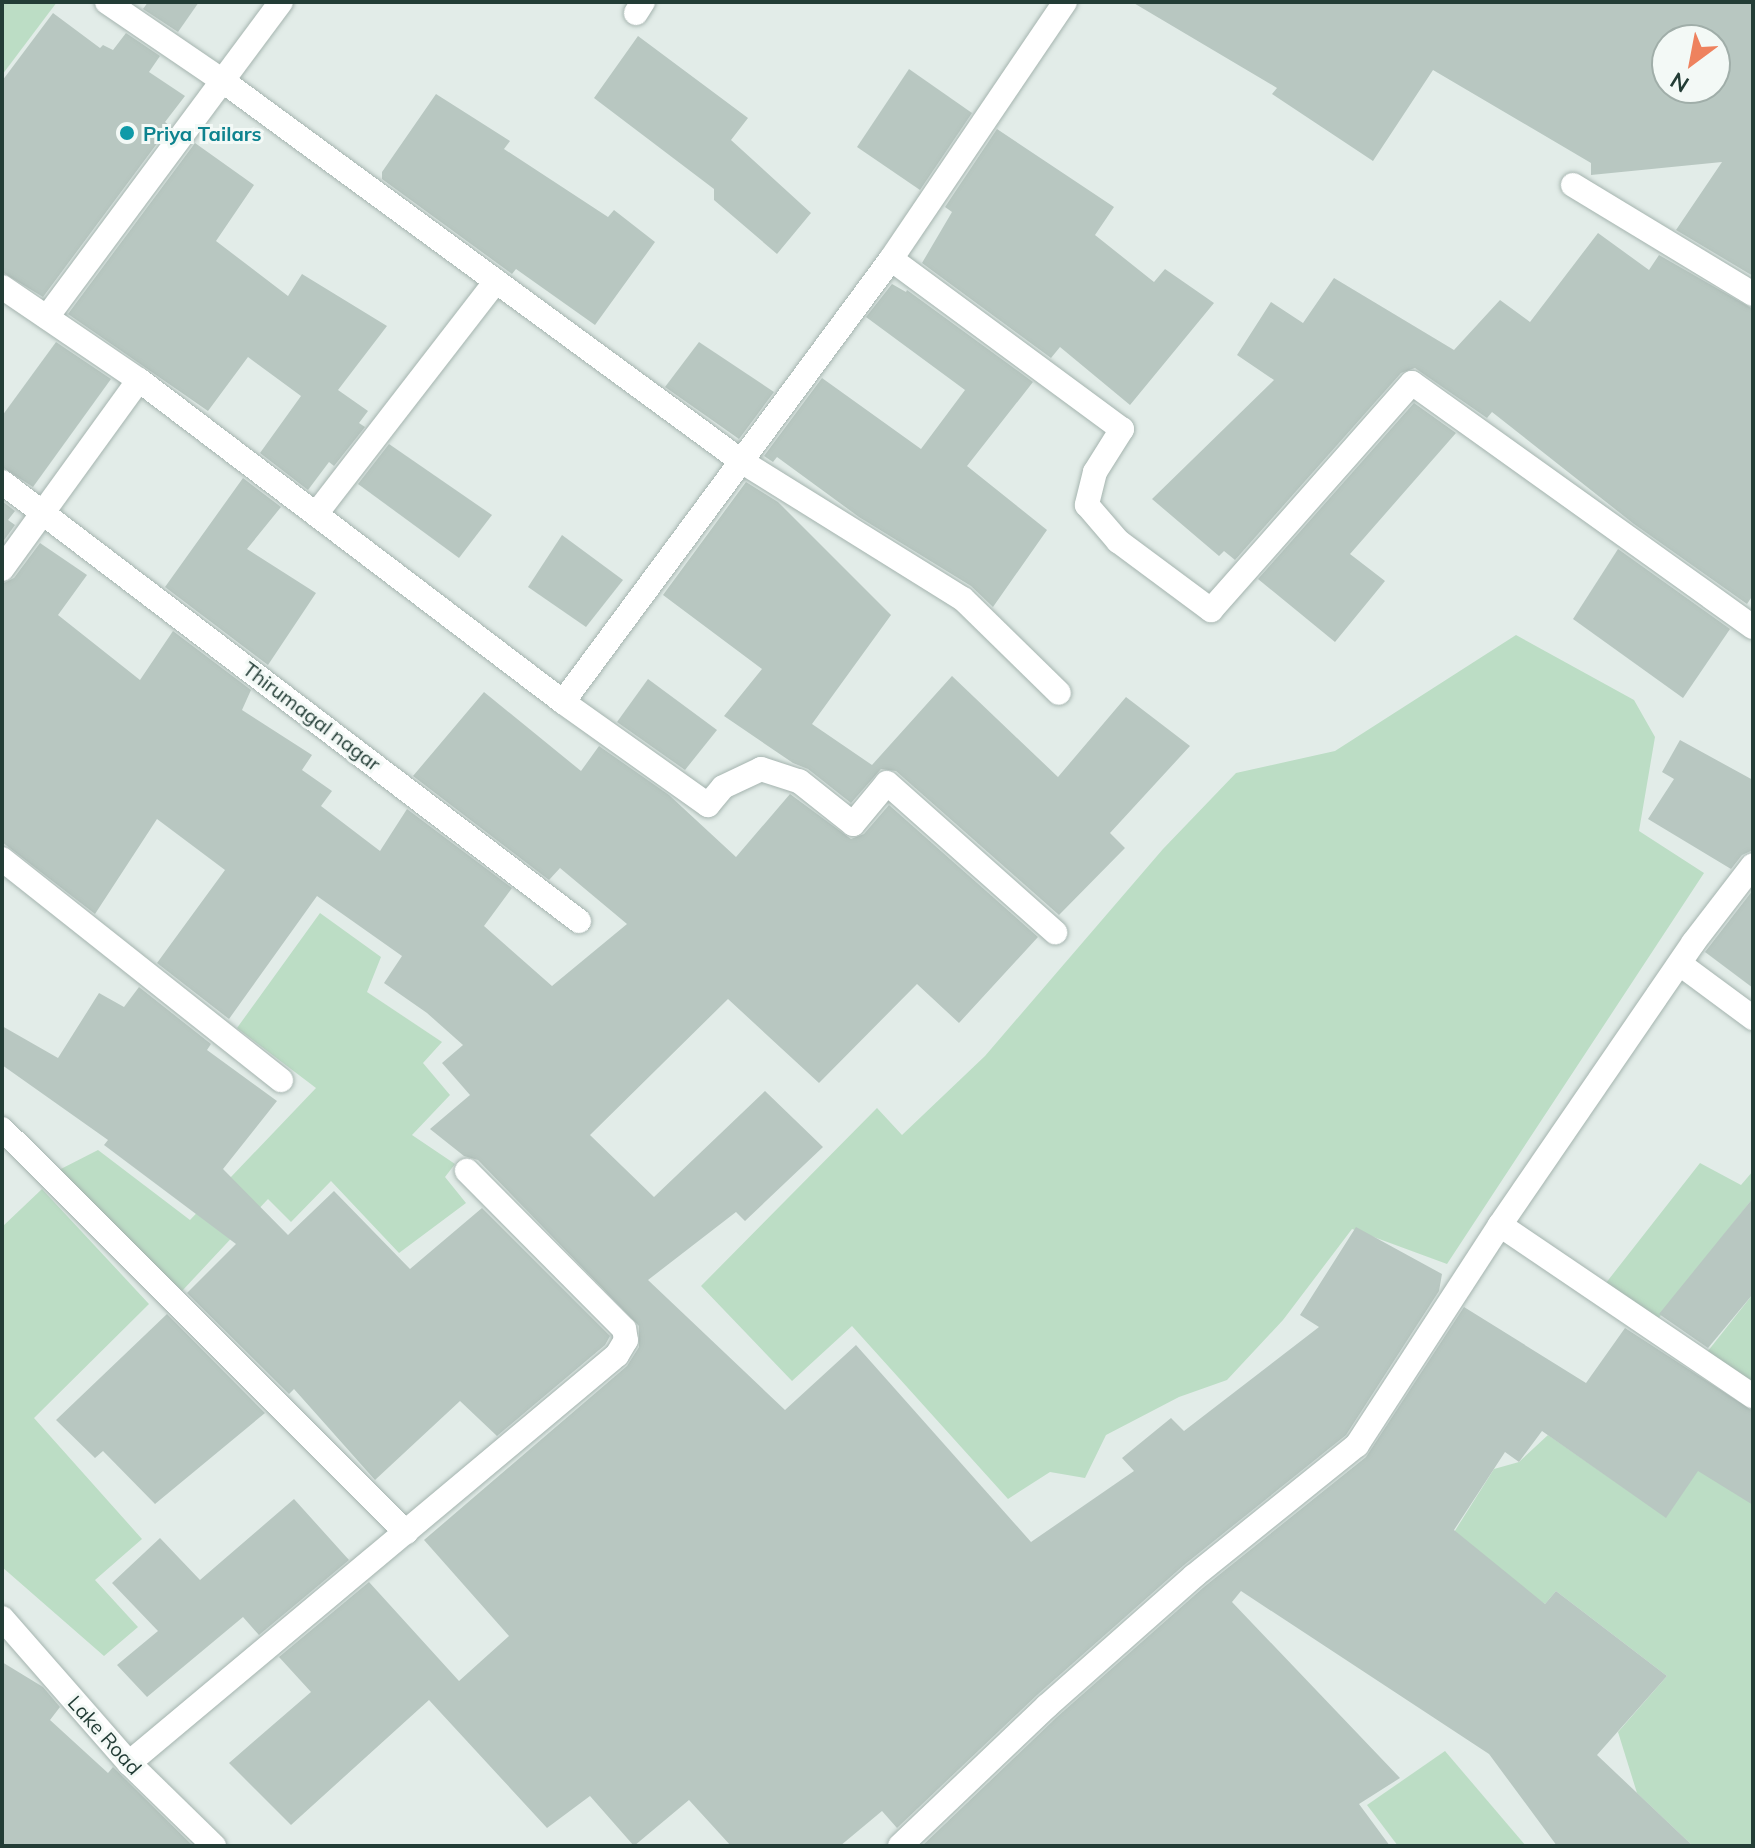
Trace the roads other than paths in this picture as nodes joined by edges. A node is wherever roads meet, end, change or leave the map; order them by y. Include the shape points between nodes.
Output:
1 (107, 2) edge
2 (281, 2) edge
3 (1065, 2) edge
4 (223, 81) junction
5 (1573, 185) dead end
6 (891, 259) junction
7 (496, 281) junction
8 (2, 287) edge
9 (1753, 294) edge
10 (47, 317) junction
11 (139, 380) junction
12 (741, 461) junction
13 (2, 482) edge
14 (45, 512) junction
15 (316, 514) junction
16 (2, 569) edge
17 (1753, 627) edge
18 (1059, 693) dead end
19 (563, 702) junction
20 (2, 859) edge
21 (1753, 865) edge
22 (579, 921) dead end
23 (1055, 932) dead end
24 (1680, 964) junction
25 (1753, 1018) edge
26 (281, 1080) dead end
27 (2, 1129) edge
28 (467, 1171) dead end
29 (1500, 1225) junction
30 (1753, 1396) edge
31 (406, 1532) junction
32 (2, 1618) edge
33 (129, 1763) junction
34 (214, 1846) edge
35 (900, 1846) edge

1 - 4 street
2 - 4 street
3 - 6 street
4 - 7 street
4 - 10 street
5 - 9 street
6 - 12 street
6 - 17 street via 1122,429 1095,472 1087,505 1118,541 1211,610 1412,383
7 - 12 street
7 - 15 street
8 - 10 street
10 - 11 street
11 - 14 street
11 - 15 street
12 - 18 street via 963,599
12 - 19 street
13 - 14 street, Thirumagal nagar
14 - 16 street
14 - 22 street, Thirumagal nagar
15 - 19 street
19 - 23 street via 708,805 723,787 761,769 799,781 853,824 887,783
20 - 26 street
21 - 24 street
24 - 25 street
24 - 29 street
27 - 31 street
28 - 31 street via 624,1329 626,1340 617,1355
29 - 30 street
29 - 35 street via 1357,1445 1194,1576
31 - 33 street
32 - 33 street, Lake Road
33 - 34 street, Lake Road

